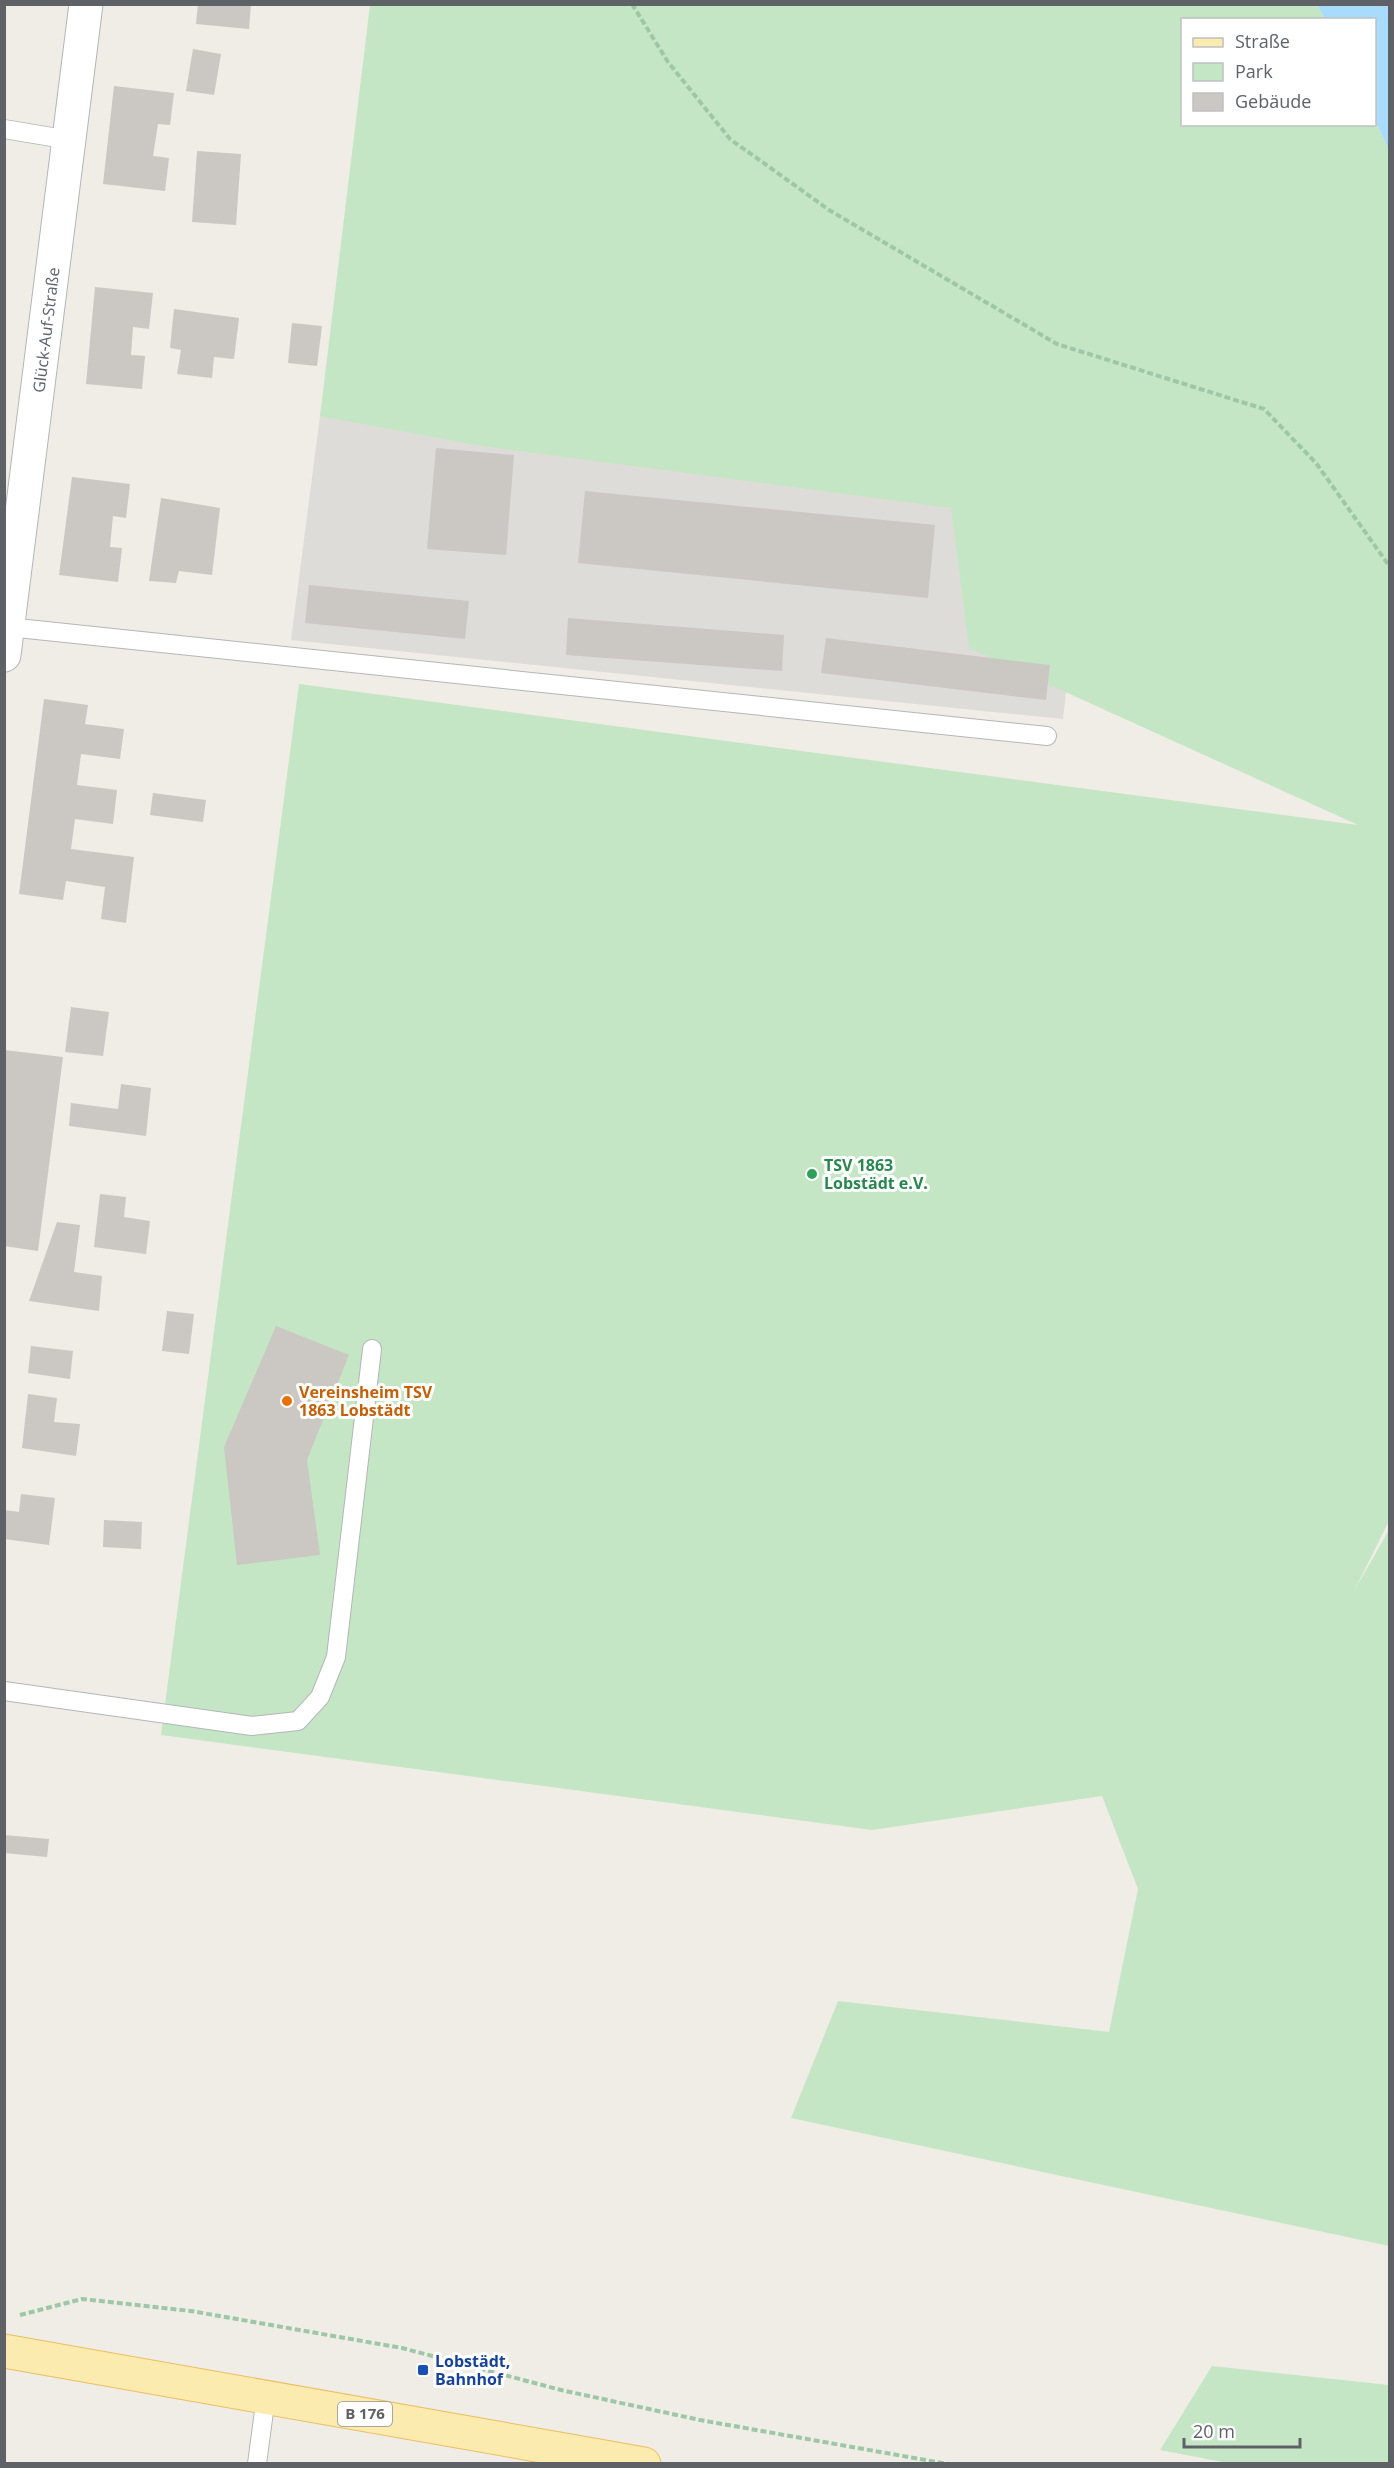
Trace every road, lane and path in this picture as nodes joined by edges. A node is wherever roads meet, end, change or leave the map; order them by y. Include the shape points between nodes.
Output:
1 (86, 4) edge
2 (632, 4) edge
3 (4, 129) edge
4 (70, 140) junction
5 (1389, 567) edge
6 (6, 641) edge
7 (1047, 736) dead end
8 (372, 1349) dead end
9 (4, 1691) edge
10 (12, 2314) dead end
11 (4, 2351) edge
12 (266, 2396) junction
13 (257, 2463) edge
14 (644, 2463) edge
15 (948, 2463) edge

1 - 4 main road, Glück-Auf-Straße
2 - 5 path via 668,62 730,139 829,210 1057,344 1264,409 1316,463
3 - 4 lane
4 - 6 main road, Glück-Auf-Straße
6 - 7 lane
8 - 9 lane via 336,1658 320,1697 298,1721 252,1726
10 - 15 path via 82,2299 203,2313 402,2348 561,2390 700,2420
11 - 12 main road, B 176
12 - 13 lane
12 - 14 main road, B 176

